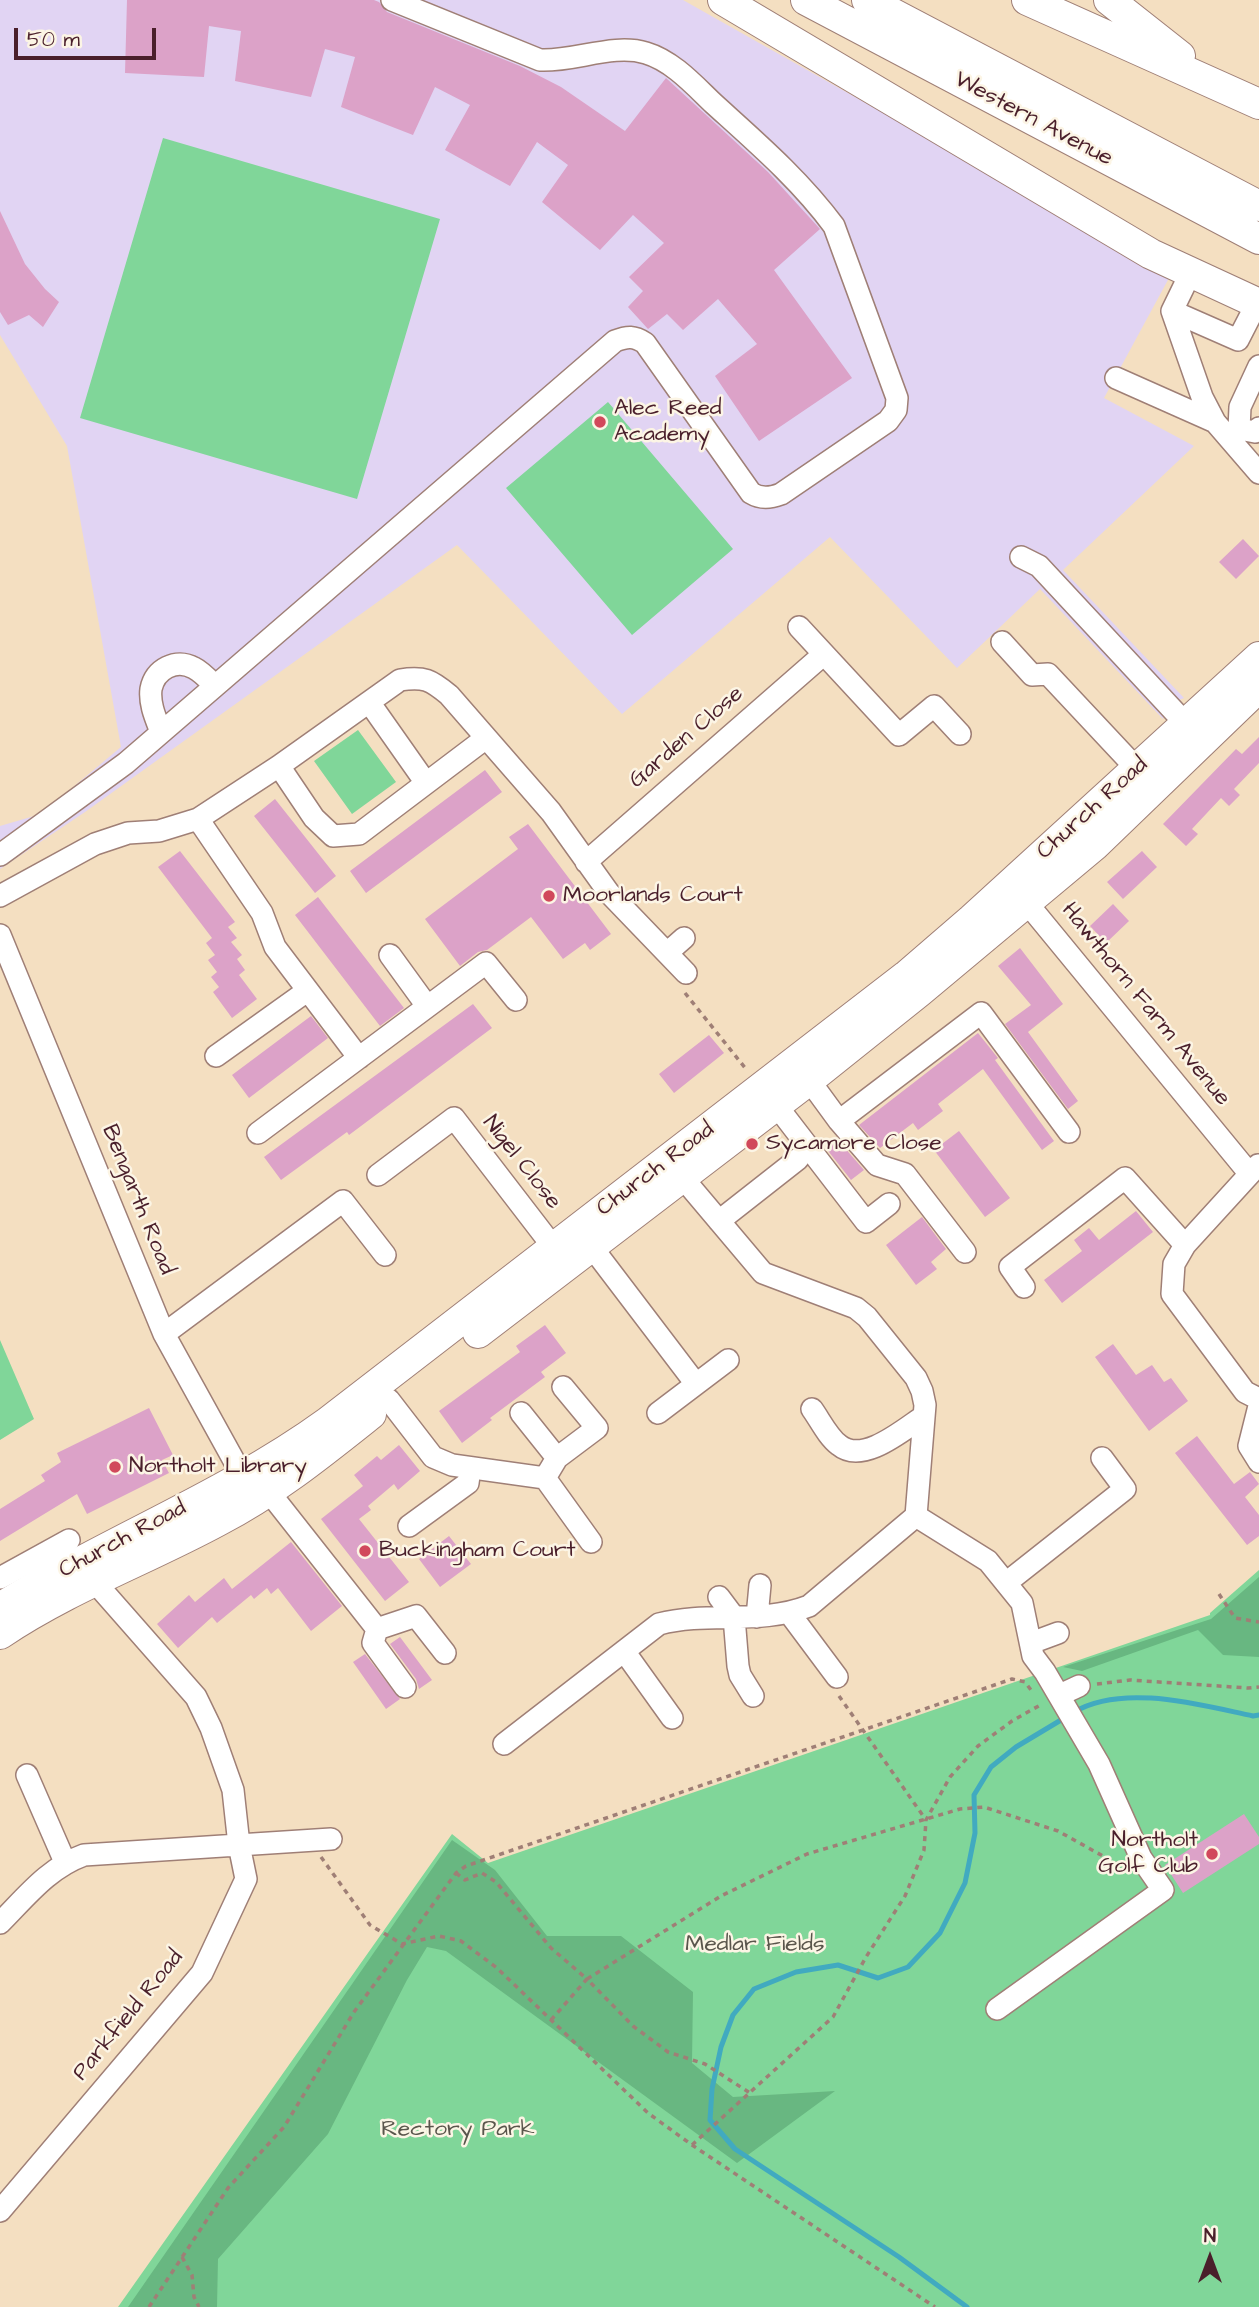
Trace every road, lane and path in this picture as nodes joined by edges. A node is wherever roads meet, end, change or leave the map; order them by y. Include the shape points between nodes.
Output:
1 (392, 0) edge
2 (723, 0) edge
3 (806, 0) edge
4 (867, 0) edge
5 (1027, 0) edge
6 (1108, 0) edge
7 (1214, 83) junction
8 (1259, 104) edge
9 (1259, 206) edge
10 (1259, 239) edge
11 (1191, 272) junction
12 (1258, 304) edge
13 (1172, 311) junction
14 (1259, 366) edge
15 (1116, 377) dead end
16 (1259, 396) edge
17 (1240, 407) junction
18 (1215, 422) junction
19 (1259, 428) edge
20 (1259, 472) edge
21 (1021, 557) dead end
22 (799, 627) dead end
23 (1002, 642) dead end
24 (824, 654) junction
25 (1259, 657) edge
26 (215, 686) junction
27 (1259, 687) edge
28 (369, 702) junction
29 (1186, 724) junction
30 (161, 732) junction
31 (960, 734) dead end
32 (486, 738) junction
33 (279, 766) junction
34 (1137, 769) junction
35 (426, 783) junction
36 (198, 819) junction
37 (0, 855) edge
38 (586, 862) junction
39 (0, 896) edge
40 (1027, 903) junction
41 (0, 935) edge
42 (684, 939) dead end
43 (667, 953) junction
44 (390, 954) dead end
45 (686, 973) joint
46 (307, 991) junction
47 (516, 1000) dead end
48 (427, 1006) junction
49 (216, 1056) dead end
50 (359, 1058) junction
51 (753, 1078) dead end
52 (809, 1080) junction
53 (776, 1105) junction
54 (839, 1121) junction
55 (1069, 1132) dead end
56 (258, 1133) dead end
57 (798, 1159) dead end
58 (1254, 1168) edge
59 (378, 1175) dead end
60 (682, 1177) junction
61 (889, 1204) dead end
62 (719, 1221) junction
63 (1185, 1245) junction
64 (591, 1247) junction
65 (554, 1248) junction
66 (965, 1252) dead end
67 (385, 1255) dead end
68 (1024, 1287) dead end
69 (164, 1334) junction
70 (728, 1360) dead end
71 (696, 1384) junction
72 (563, 1387) dead end
73 (1259, 1399) edge
74 (389, 1400) junction
75 (1259, 1406) edge
76 (812, 1409) dead end
77 (521, 1413) dead end
78 (658, 1413) dead end
79 (924, 1416) junction
80 (556, 1458) junction
81 (1102, 1458) dead end
82 (1259, 1462) edge
83 (470, 1468) junction
84 (243, 1477) junction
85 (545, 1478) junction
86 (273, 1497) junction
87 (916, 1516) junction
88 (409, 1526) dead end
89 (69, 1540) dead end
90 (592, 1542) dead end
91 (0, 1578) edge
92 (94, 1581) junction
93 (1006, 1583) junction
94 (760, 1585) dead end
95 (1219, 1594) dead end
96 (719, 1597) dead end
97 (0, 1608) edge
98 (790, 1614) junction
99 (734, 1617) junction
100 (757, 1617) junction
101 (1259, 1622) edge
102 (377, 1629) junction
103 (1058, 1633) dead end
104 (0, 1634) edge
105 (1032, 1649) junction
106 (624, 1651) junction
107 (444, 1653) dead end
108 (837, 1677) joint
109 (405, 1687) dead end
110 (1259, 1687) edge
111 (1033, 1692) dead end
112 (753, 1696) dead end
113 (1036, 1699) dead end
114 (1066, 1701) junction
115 (1040, 1706) junction
116 (672, 1718) dead end
117 (862, 1728) junction
118 (504, 1744) dead end
119 (27, 1775) dead end
120 (926, 1820) junction
121 (331, 1839) dead end
122 (308, 1840) junction
123 (239, 1845) junction
124 (1141, 1858) junction
125 (65, 1861) junction
126 (456, 1872) junction
127 (0, 1923) edge
128 (402, 1944) junction
129 (587, 1979) junction
130 (997, 2009) dead end
131 (551, 2020) junction
132 (750, 2093) junction
133 (692, 2145) junction
134 (0, 2211) edge
135 (182, 2256) junction
136 (149, 2307) edge
137 (199, 2307) edge
138 (935, 2307) edge

1 - 26 street via 540,60 629,51 654,57 682,75 776,160 834,226 897,398 896,410 888,421 781,494 758,497 645,343 635,337 615,341
2 - 11 highway via 1151,254
3 - 10 highway, Western Avenue
4 - 9 highway, Western Avenue
5 - 7 highway
6 - 7 highway
7 - 8 highway
11 - 12 highway
11 - 13 street
12 - 13 street via 1238,340
13 - 18 street
14 - 17 street
15 - 18 street
16 - 17 street
17 - 18 street
17 - 19 street via 1239,429 1255,432
18 - 20 street
21 - 29 street via 1039,566
22 - 24 street
23 - 34 street via 1032,674 1048,674
24 - 31 street via 900,735 934,706
24 - 38 street, Garden Close
25 - 29 highway, Church Road
26 - 30 street
26 - 30 street via 181,663 161,671 151,691
27 - 40 highway, Church Road via 1095,845
28 - 32 street via 400,681 417,677 435,683 449,695
28 - 33 street
28 - 35 street
29 - 34 highway, Church Road
30 - 37 street
32 - 35 street
32 - 38 street via 551,812
33 - 35 street via 314,818 333,836 359,834
33 - 36 street
34 - 65 highway, Church Road via 906,976
36 - 39 street via 95,844
36 - 46 street via 262,913 275,947
38 - 43 street
40 - 52 highway, Church Road
40 - 58 street, Hawthorn Farm Avenue
41 - 69 street, Bengarth Road
42 - 43 street
43 - 45 street
44 - 48 street
45 - 51 path via 677,982
46 - 49 street
46 - 50 street
47 - 48 street via 486,963
48 - 50 street
50 - 56 street
52 - 53 highway, Church Road
52 - 54 street
53 - 60 highway, Church Road
53 - 61 street via 866,1222
54 - 55 street via 981,1013
54 - 66 street via 877,1165 905,1174
57 - 62 street
58 - 63 street
59 - 65 street, Nigel Close via 454,1118
60 - 62 street
60 - 64 highway, Church Road
62 - 79 street via 763,1273 856,1308 867,1317 916,1378
63 - 68 street via 1125,1178 1010,1267
63 - 73 street via 1174,1264 1172,1294 1245,1392
64 - 71 street
64 - 74 highway, Church Road
65 - 84 highway, Church Road via 328,1422
67 - 69 street via 343,1202
69 - 84 street, Bengarth Road
70 - 71 street
71 - 78 street
72 - 80 street via 597,1428
74 - 83 street via 433,1457
74 - 86 highway, Church Road
75 - 82 street via 1249,1446
76 - 79 street via 836,1443 856,1451 874,1448
77 - 80 street
79 - 87 street
80 - 85 street
81 - 93 street via 1125,1489
83 - 85 street
83 - 88 street via 468,1483
84 - 97 highway, Church Road via 79,1561
85 - 90 street
86 - 92 highway, Church Road
86 - 102 street
87 - 93 street via 988,1561
87 - 98 street via 809,1606
89 - 91 street, Church Road
92 - 104 highway, Church Road
92 - 123 street, Parkfield Road via 195,1697 233,1790
93 - 105 street via 1022,1603
94 - 100 street
95 - 101 path via 1235,1618
96 - 99 street
98 - 100 street
98 - 108 street
99 - 100 street
99 - 106 street via 681,1618 659,1624
99 - 112 street via 740,1675
102 - 107 street via 416,1615
102 - 109 street via 373,1643
103 - 105 street
105 - 114 street
106 - 116 street
106 - 118 street
108 - 117 path via 833,1688
110 - 114 path via 1130,1680
111 - 117 path via 1025,1682 1012,1679
113 - 115 path
114 - 115 path
114 - 124 street
115 - 120 path via 978,1746 950,1777
117 - 120 path
117 - 126 path
119 - 125 street
120 - 124 path via 984,1807 1058,1831 1119,1865
120 - 129 path via 807,1854 721,1896
120 - 132 path via 924,1850 905,1896 833,2017
121 - 122 street
122 - 123 street
122 - 128 path via 370,1925
123 - 125 street via 83,1855
123 - 134 street, Parkfield Road via 246,1879 202,1973
124 - 130 street via 1163,1890
125 - 127 street
126 - 128 path
126 - 129 path via 465,1880 482,1874 496,1882 551,1948
128 - 131 path via 439,1936 461,1941
128 - 135 path via 284,2127 228,2188
129 - 131 path
129 - 132 path via 668,2052 705,2064
131 - 133 path via 648,2113
132 - 133 path
133 - 138 path
135 - 136 path
135 - 137 path

